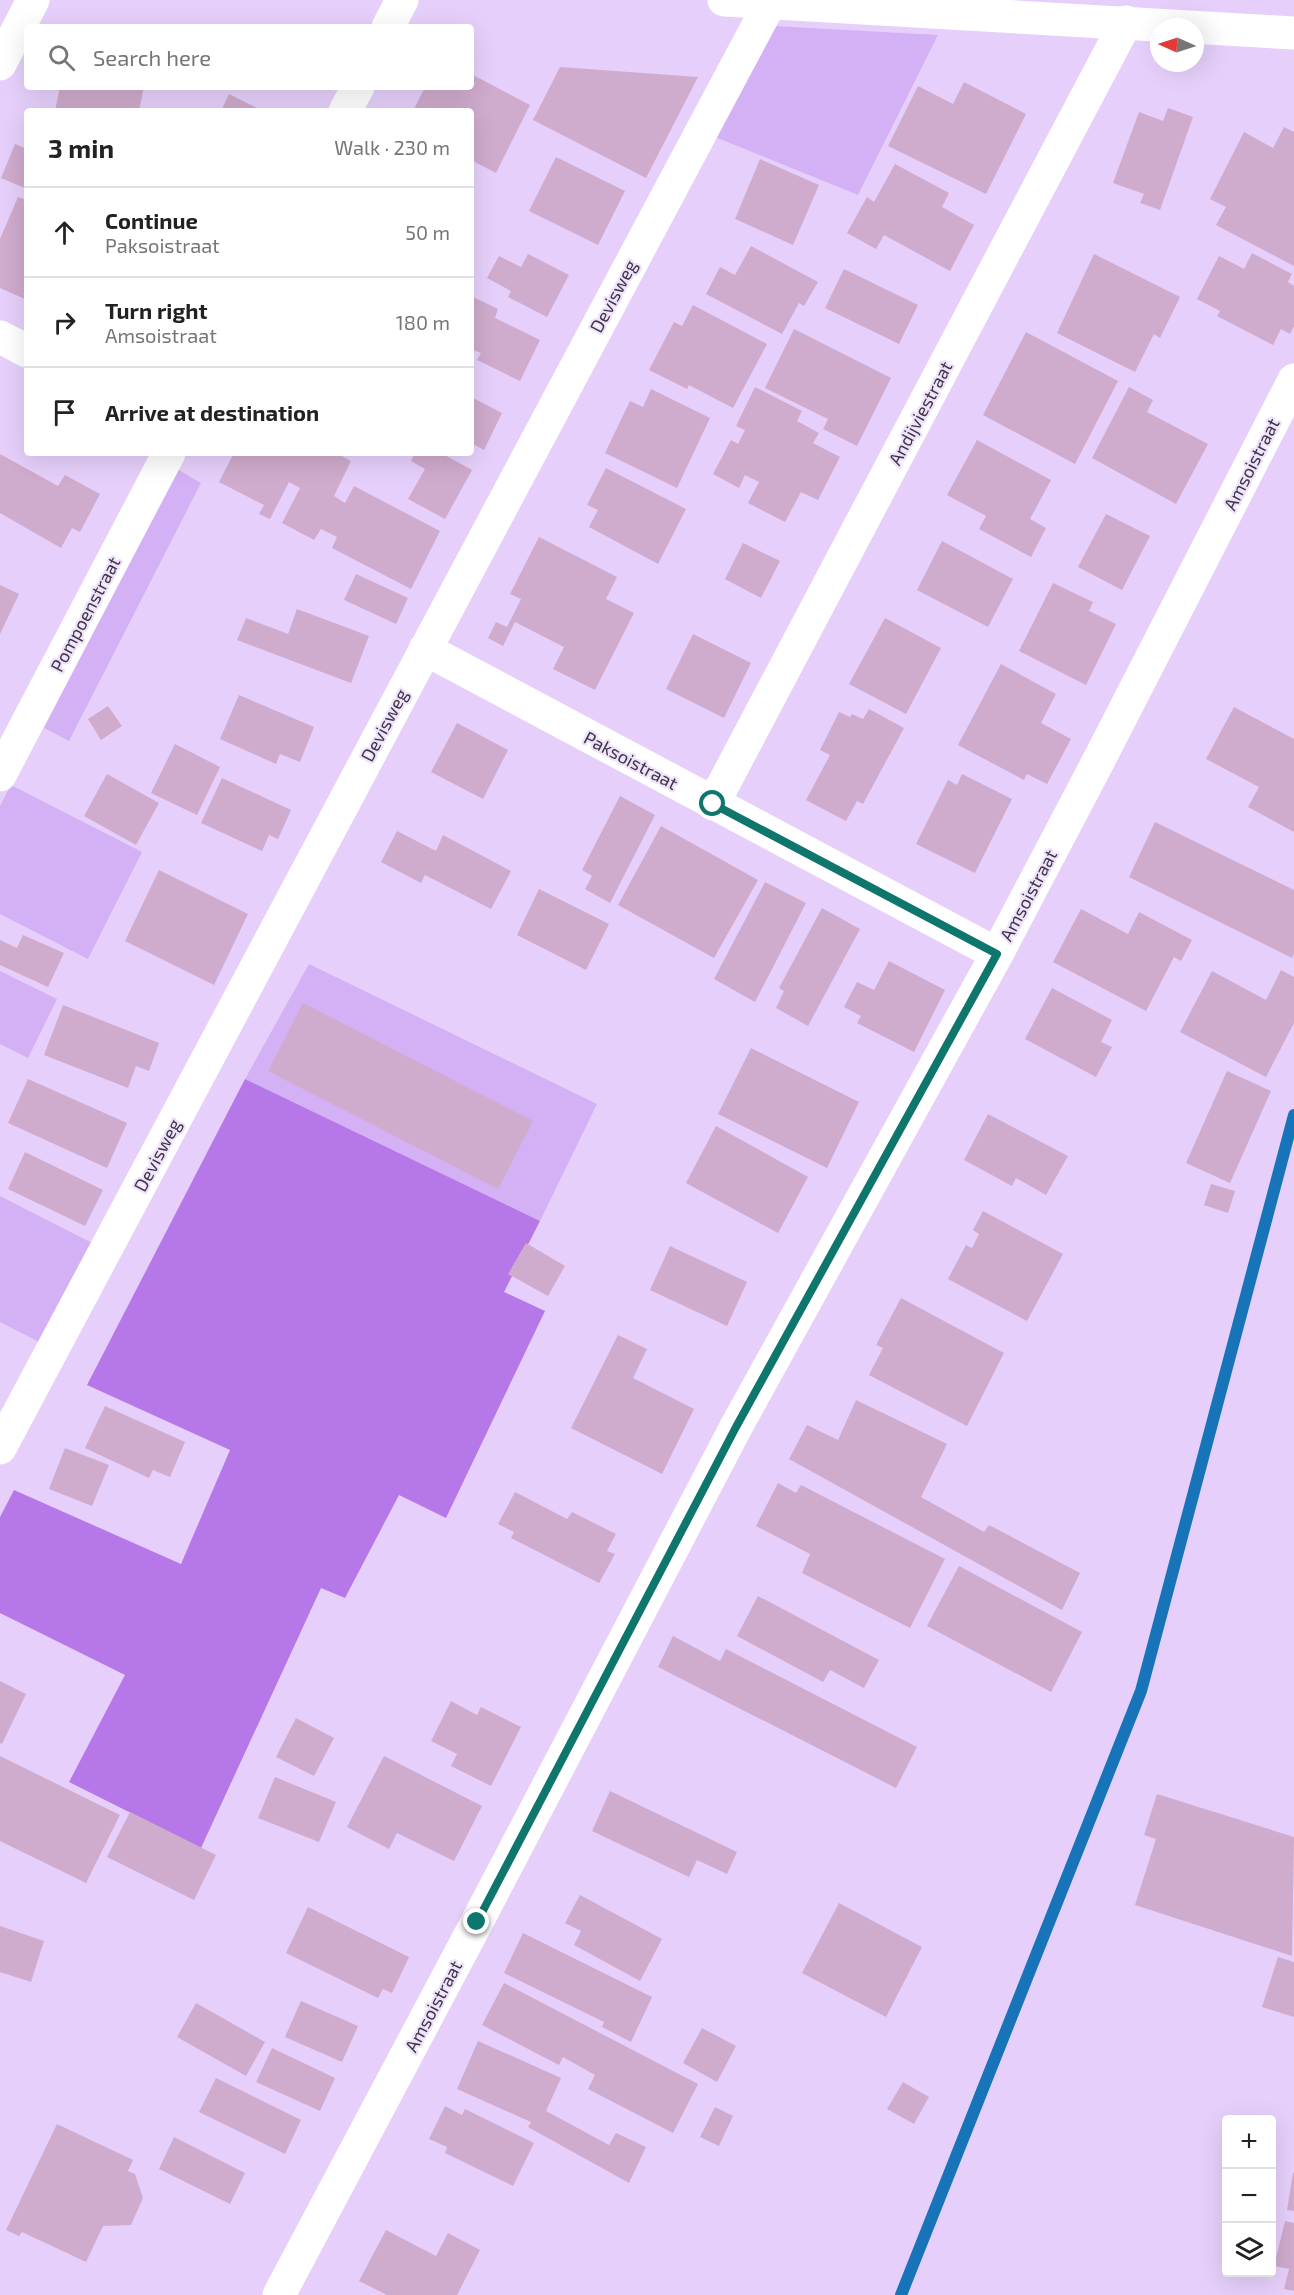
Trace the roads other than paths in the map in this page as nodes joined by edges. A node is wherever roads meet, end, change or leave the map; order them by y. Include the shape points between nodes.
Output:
1 (33, 0) edge
2 (402, 0) edge
3 (724, 0) edge
4 (770, 3) junction
5 (1126, 22) junction
6 (390, 24) edge
7 (1294, 33) edge
8 (0, 64) edge
9 (356, 90) edge
10 (347, 108) edge
11 (0, 337) edge
12 (24, 349) edge
13 (1294, 380) edge
14 (168, 456) edge
15 (425, 649) junction
16 (0, 775) edge
17 (713, 804) junction
18 (997, 954) junction
19 (0, 1448) edge
20 (279, 2295) edge

1 - 8 street
2 - 6 street
3 - 4 street
4 - 5 street
4 - 15 street, Devisweg
5 - 7 street
5 - 17 street, Andijviestraat
9 - 10 street
11 - 12 street
13 - 18 street, Amsoistraat
14 - 16 street, Pompoenstraat
15 - 17 street, Paksoistraat
15 - 19 street, Devisweg
17 - 18 street, Paksoistraat
18 - 20 street, Amsoistraat via 736,1427

